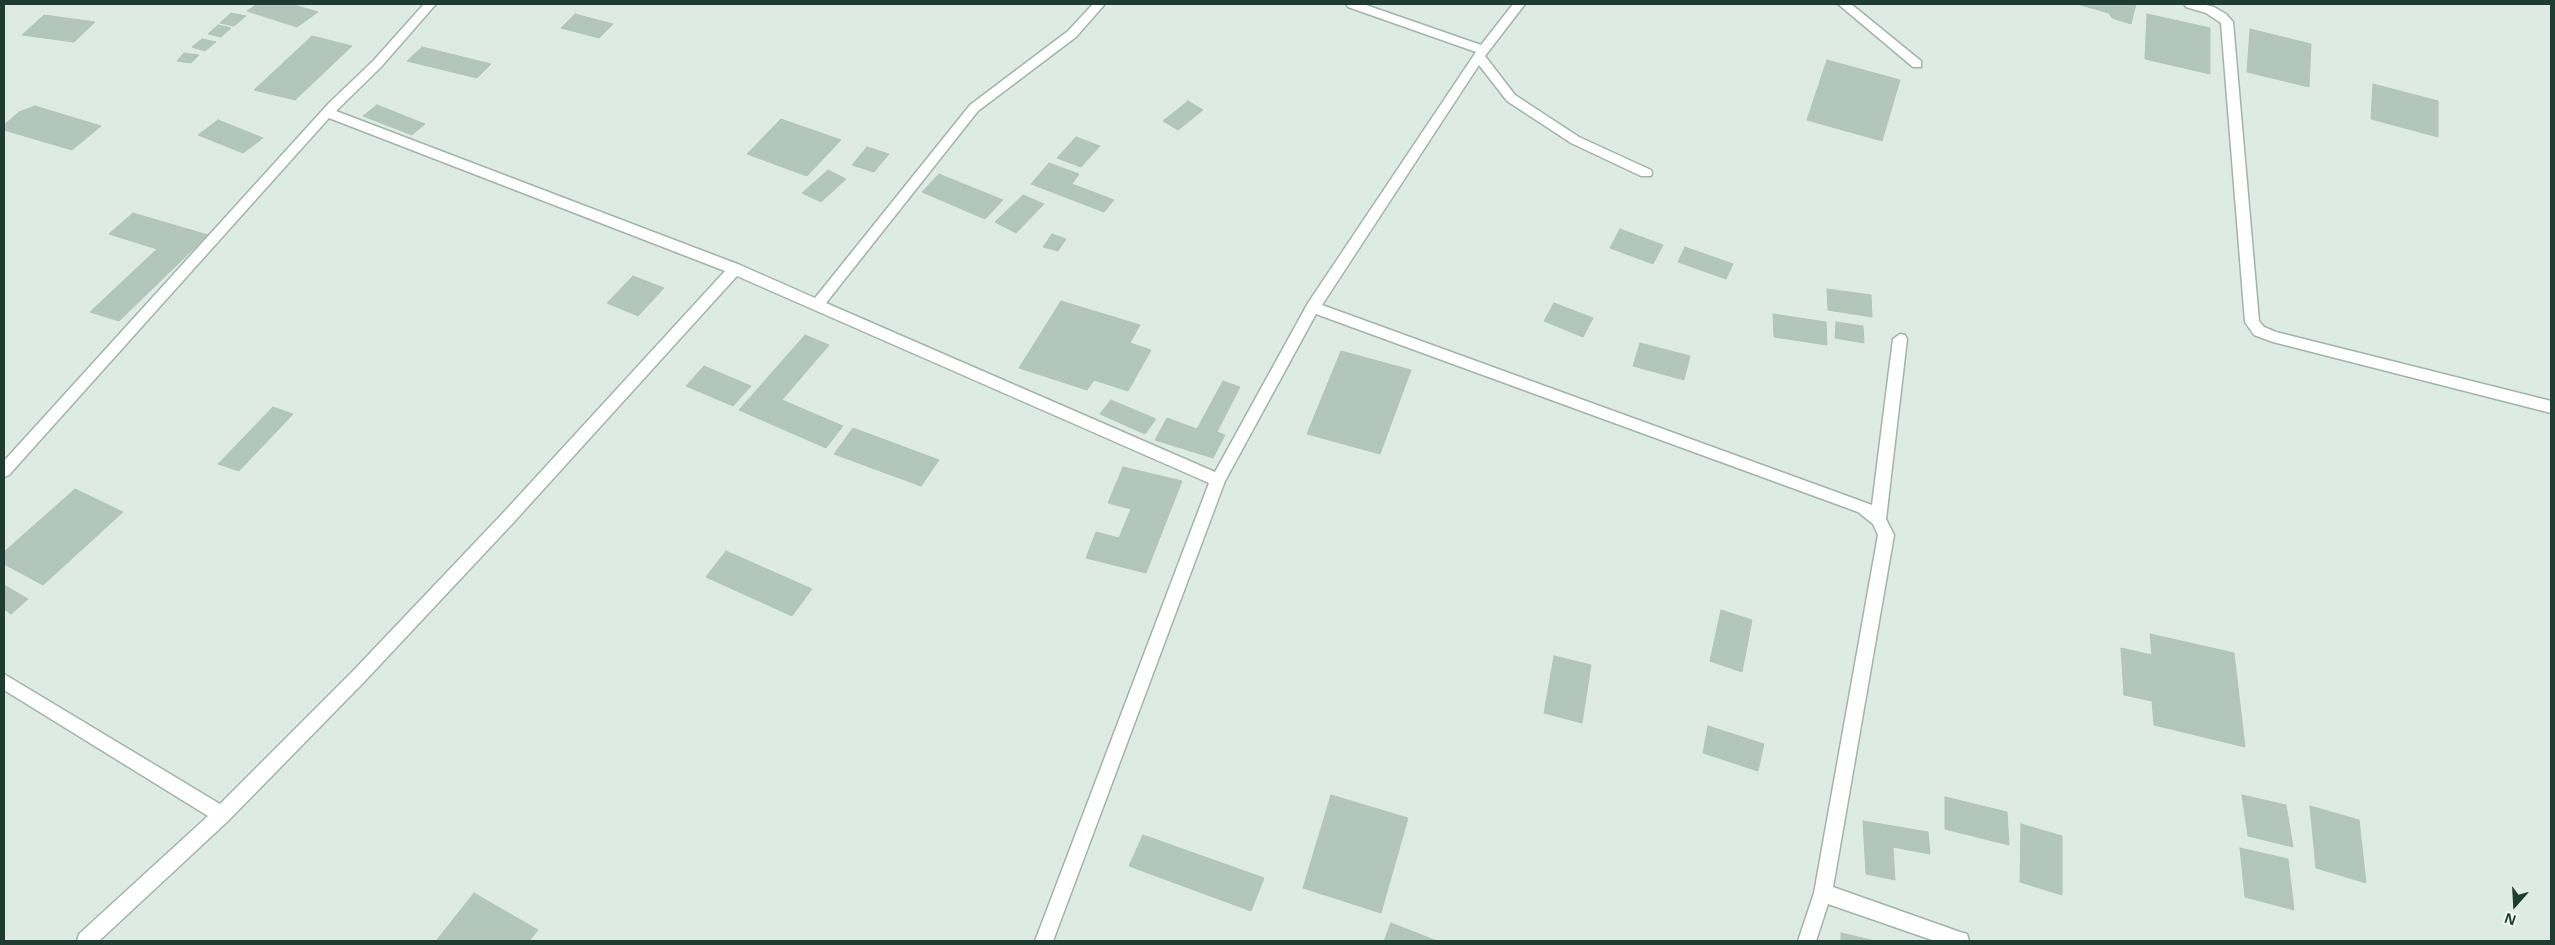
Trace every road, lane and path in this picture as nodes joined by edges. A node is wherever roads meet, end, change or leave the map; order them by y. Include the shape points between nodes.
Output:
1 (430, 4) edge
2 (1099, 4) edge
3 (1352, 4) edge
4 (1519, 4) edge
5 (1844, 4) edge
6 (2190, 4) edge
7 (1481, 53) junction
8 (1917, 64) dead end
9 (328, 114) junction
10 (1646, 174) dead end
11 (736, 268) junction
12 (818, 304) junction
13 (1313, 307) junction
14 (1900, 339) dead end
15 (2551, 407) edge
16 (4, 471) edge
17 (1218, 480) junction
18 (1878, 519) junction
19 (4, 681) edge
20 (222, 816) junction
21 (1823, 893) junction
22 (86, 941) edge
23 (1044, 941) edge
24 (1807, 941) edge
25 (1960, 941) edge

1 - 9 street
2 - 12 street via 1067,38 974,108
3 - 7 street
4 - 7 street
5 - 8 street
6 - 15 street via 2210,10 2227,22 2252,322 2259,331
7 - 10 street via 1511,98 1575,140
7 - 13 street
9 - 11 street
9 - 16 street
11 - 12 street
11 - 20 street via 501,525
12 - 17 street
13 - 17 street
13 - 18 street via 1863,507
14 - 18 street
17 - 23 street
18 - 21 street via 1886,535
19 - 20 street
20 - 22 street
21 - 24 street
21 - 25 street

